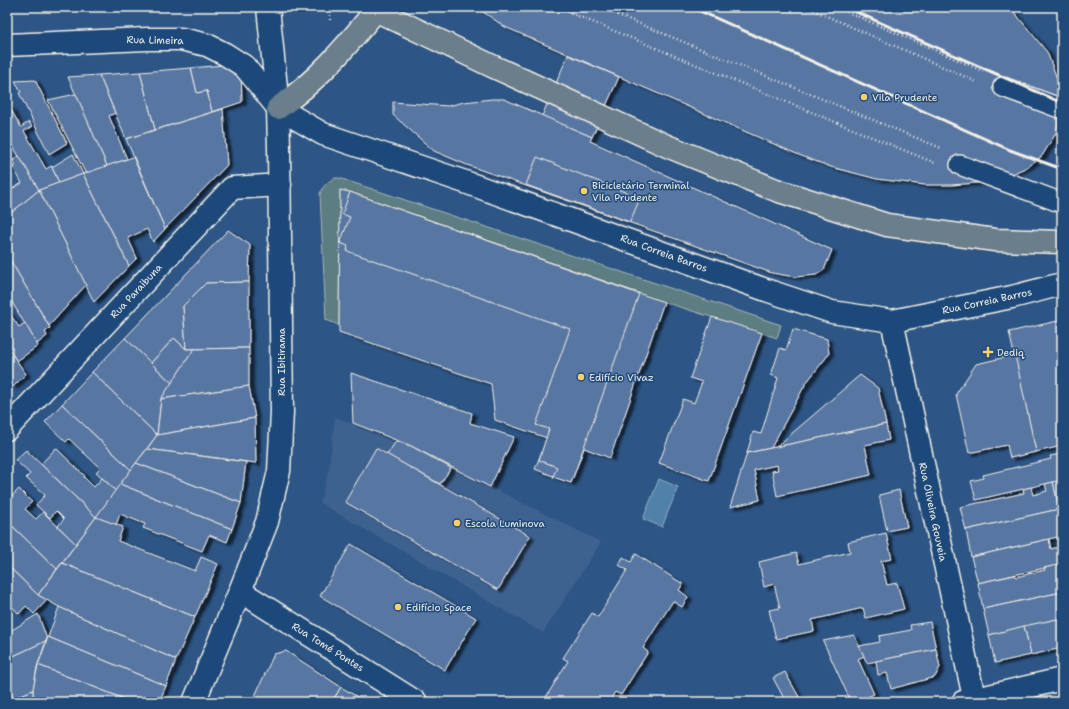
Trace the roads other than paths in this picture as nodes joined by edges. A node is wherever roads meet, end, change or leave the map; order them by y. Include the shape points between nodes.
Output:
1 (268, 7) edge
2 (373, 9) edge
3 (7, 45) edge
4 (1003, 87) dead end
5 (278, 108) junction
6 (1062, 109) edge
7 (960, 165) dead end
8 (280, 185) junction
9 (1062, 203) edge
10 (1062, 242) edge
11 (1062, 284) edge
12 (892, 322) junction
13 (7, 429) edge
14 (240, 592) junction
15 (1062, 679) edge
16 (971, 701) edge
17 (194, 702) edge
18 (416, 702) edge

1 - 5 street, Rua Ibitirama
2 - 5 highway via 349,43 325,69 300,93
2 - 10 highway via 667,146 776,190 887,225 995,240
3 - 5 street, Rua Limeira via 181,39 207,45 244,66
4 - 6 lane
5 - 8 street, Rua Ibitirama
5 - 12 street, Rua Correia Barros via 323,134 766,290 832,312
7 - 9 lane
8 - 13 street, Rua Paraibuna via 232,188
8 - 14 street, Rua Ibitirama via 282,412 279,471 267,522
11 - 12 street, Rua Correia Barros
12 - 16 street, Rua Oliveira Gouveia
14 - 17 street, Rua Ibitirama
14 - 18 street, Rua Tomé Pontes
15 - 16 street

